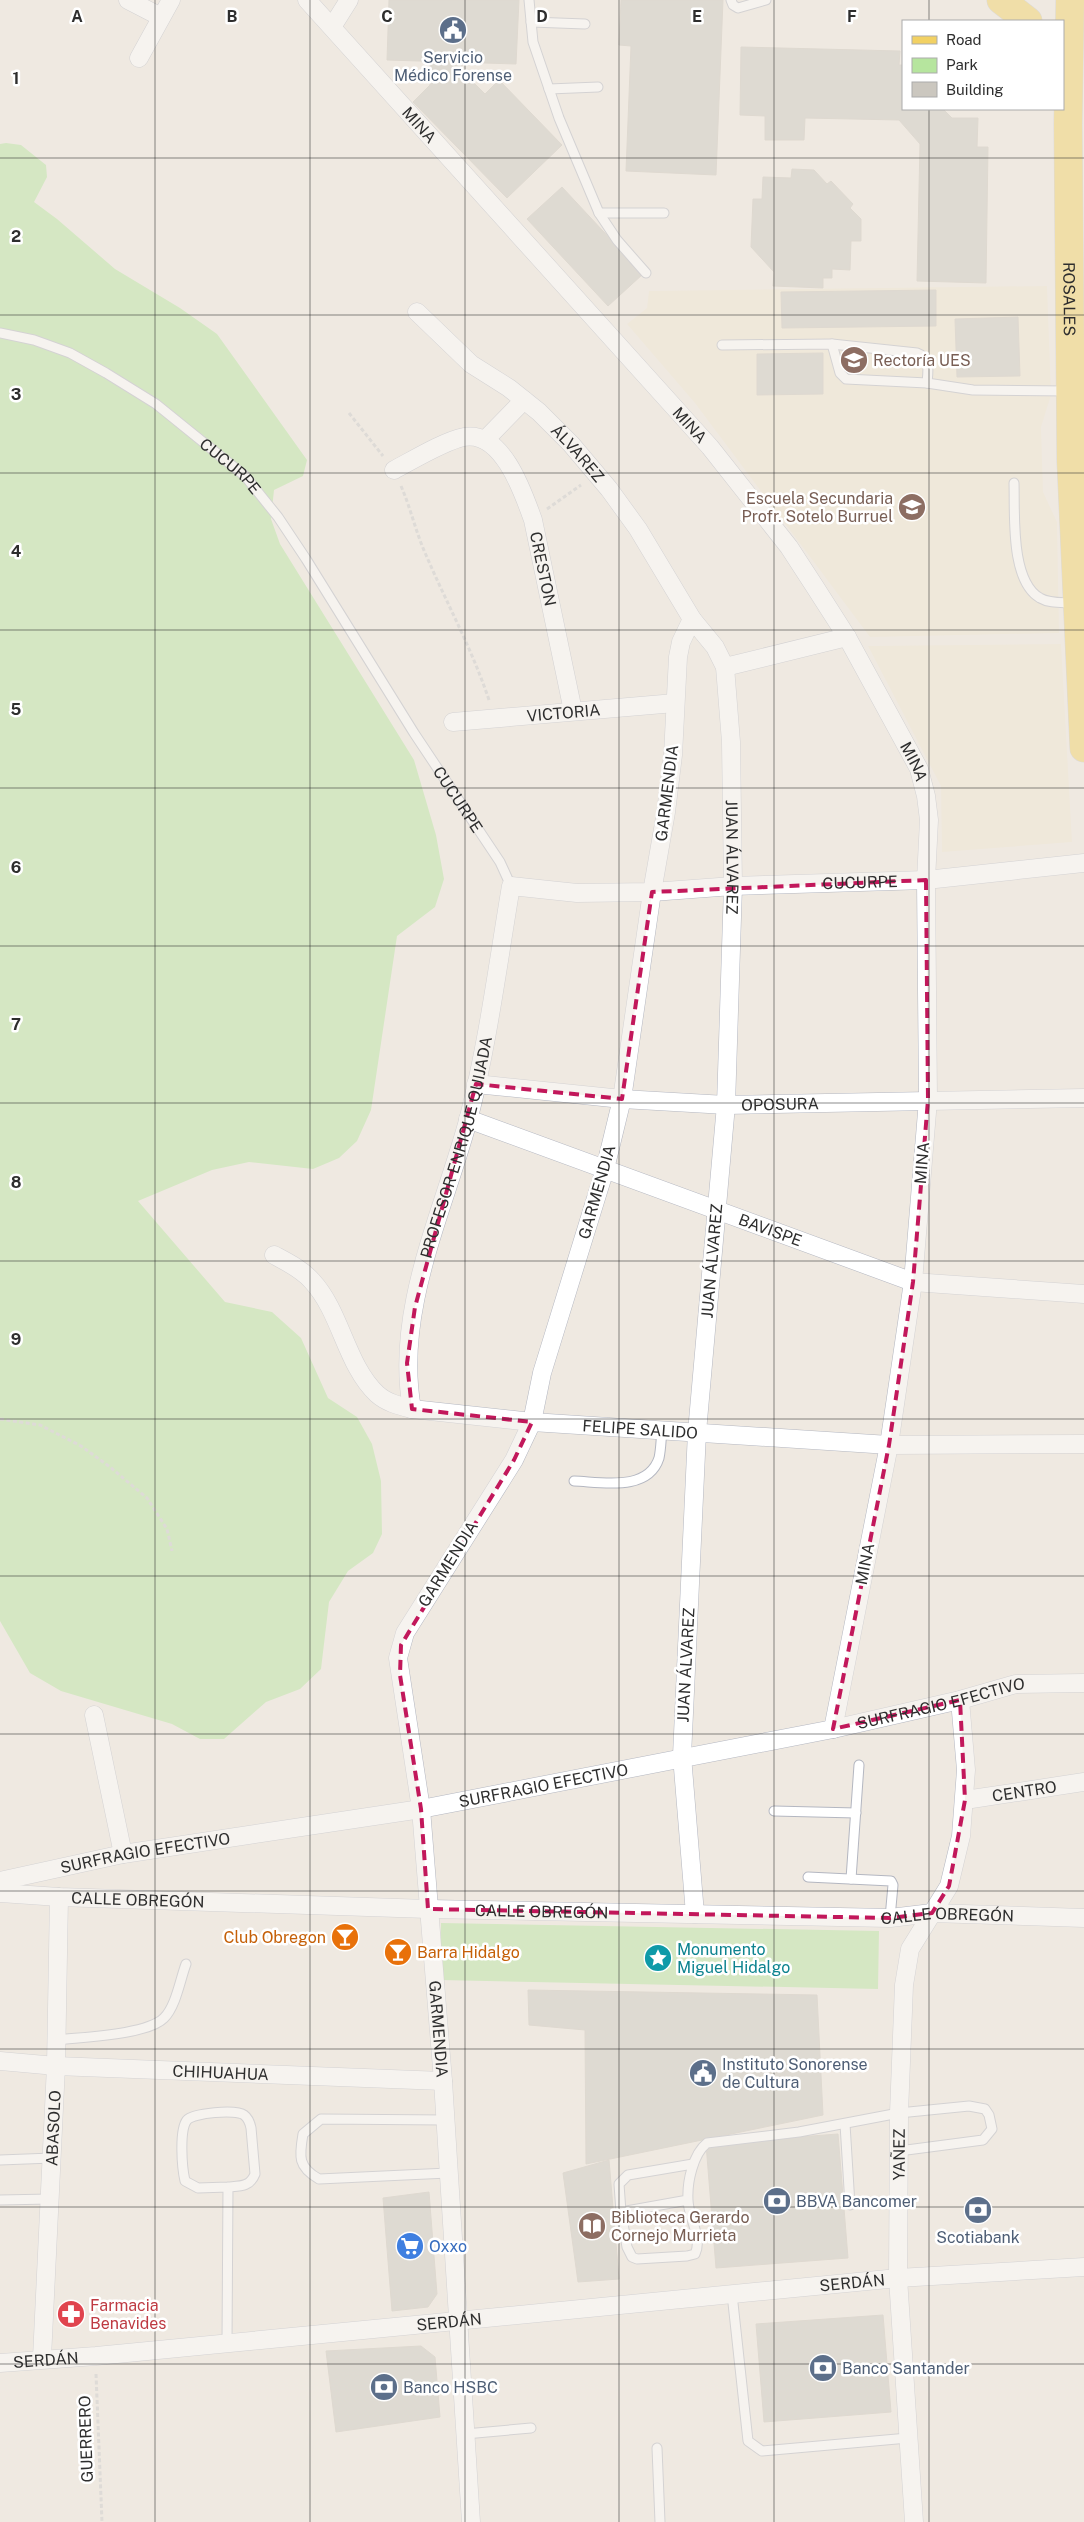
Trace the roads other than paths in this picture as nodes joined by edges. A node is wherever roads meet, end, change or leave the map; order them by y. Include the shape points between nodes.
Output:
1 (128, 0) edge
2 (171, 0) edge
3 (307, 0) edge
4 (350, 0) edge
5 (529, 0) edge
6 (730, 0) edge
7 (766, 0) edge
8 (1001, 0) edge
9 (1070, 0) edge
10 (161, 17) junction
11 (1027, 20) edge
12 (531, 22) junction
13 (585, 24) dead end
14 (332, 27) junction
15 (139, 58) dead end
16 (598, 87) dead end
17 (549, 89) junction
18 (1065, 114) edge
19 (599, 213) junction
20 (664, 213) dead end
21 (646, 272) dead end
22 (417, 312) dead end
23 (0, 333) edge
24 (832, 344) junction
25 (722, 345) dead end
26 (927, 383) junction
27 (1071, 391) junction
28 (524, 400) junction
29 (485, 440) junction
30 (394, 470) road end
31 (1014, 483) dead end
32 (1077, 603) junction
33 (689, 625) junction
34 (847, 637) junction
35 (725, 667) junction
36 (674, 702) junction
37 (573, 711) junction
38 (453, 722) dead end
39 (1084, 748) edge
40 (1084, 863) edge
41 (926, 880) junction
42 (511, 886) junction
43 (733, 886) junction
44 (652, 892) junction
45 (476, 1084) junction
46 (1084, 1098) edge
47 (622, 1099) junction
48 (928, 1100) junction
49 (726, 1106) junction
50 (468, 1119) junction
51 (605, 1169) junction
52 (717, 1211) junction
53 (274, 1255) dead end
54 (913, 1282) junction
55 (1084, 1294) edge
56 (412, 1409) junction
57 (532, 1422) junction
58 (662, 1430) junction
59 (697, 1432) junction
60 (1084, 1444) edge
61 (889, 1445) junction
62 (574, 1482) dead end
63 (1084, 1683) edge
64 (960, 1700) junction
65 (94, 1715) dead end
66 (833, 1729) junction
67 (682, 1756) junction
68 (859, 1766) dead end
69 (1084, 1782) edge
70 (965, 1800) junction
71 (421, 1809) junction
72 (774, 1811) dead end
73 (856, 1813) junction
74 (123, 1854) junction
75 (808, 1877) dead end
76 (851, 1879) junction
77 (0, 1880) edge
78 (0, 1893) edge
79 (59, 1897) junction
80 (428, 1909) junction
81 (932, 1913) junction
82 (695, 1914) junction
83 (890, 1918) junction
84 (1084, 1918) edge
85 (186, 1964) dead end
86 (56, 2040) junction
87 (0, 2061) edge
88 (56, 2066) junction
89 (443, 2081) junction
90 (899, 2113) junction
91 (445, 2120) junction
92 (845, 2124) junction
93 (899, 2151) junction
94 (52, 2158) junction
95 (0, 2160) edge
96 (693, 2164) junction
97 (448, 2173) junction
98 (228, 2187) junction
99 (50, 2199) junction
100 (0, 2200) edge
101 (688, 2200) junction
102 (850, 2205) dead end
103 (621, 2212) junction
104 (1084, 2267) edge
105 (898, 2278) junction
106 (732, 2294) junction
107 (457, 2320) junction
108 (227, 2343) junction
109 (42, 2358) junction
110 (0, 2363) edge
111 (531, 2428) dead end
112 (465, 2434) junction
113 (908, 2438) junction
114 (657, 2448) dead end
115 (471, 2522) edge
116 (660, 2522) edge
117 (914, 2522) edge

1 - 10 street
2 - 10 street
3 - 14 street, MINA
4 - 14 street
5 - 12 lane
6 - 7 lane via 738,8
8 - 11 main road
9 - 18 main road, ROSALES
10 - 15 street
12 - 13 lane
12 - 17 lane via 533,42
14 - 34 street, MINA via 710,447 789,547
16 - 17 lane
17 - 19 lane
18 - 27 main road, ROSALES
19 - 20 lane
19 - 21 lane via 617,240
22 - 28 street, ÁLVAREZ via 471,364
23 - 42 lane, CUCURPE via 34,340 70,353 106,373 163,410 245,476 278,517 330,596 414,733 500,862
24 - 25 lane
24 - 26 lane via 840,373 846,379
24 - 26 lane via 923,356 927,361
26 - 27 lane via 973,390
27 - 32 main road, ROSALES
28 - 29 street
28 - 33 street, ÁLVAREZ via 571,444 638,529
29 - 30 street via 462,437
29 - 37 street, CRESTON via 510,466 533,520
31 - 32 lane via 1017,554 1025,579 1038,597
32 - 39 main road, ROSALES
33 - 35 street, JUAN ÁLVAREZ via 715,646
33 - 36 street, GARMENDIA via 678,657
34 - 35 street
34 - 41 street, MINA via 919,769 929,820
35 - 43 street, JUAN ÁLVAREZ via 731,742
36 - 37 street, VICTORIA
36 - 44 street, GARMENDIA via 671,779
37 - 38 street, VICTORIA
40 - 41 street, CUCURPE
41 - 43 street, CUCURPE
41 - 48 street, MINA
42 - 44 street, CUCURPE via 577,893
42 - 45 street, PROFESOR ENRIQUE QUIJADA
43 - 44 street, CUCURPE
43 - 49 street, JUAN ÁLVAREZ
44 - 47 street, GARMENDIA
45 - 47 street, OPOSURA
45 - 50 street, PROFESOR ENRIQUE QUIJADA
46 - 48 street, OPOSURA
47 - 49 street, OPOSURA
47 - 51 street, GARMENDIA
48 - 49 street, OPOSURA
48 - 54 street, MINA
49 - 52 street, JUAN ÁLVAREZ
50 - 51 street, BAVISPE
50 - 56 street, PROFESOR ENRIQUE QUIJADA via 415,1307 407,1363
51 - 52 street, BAVISPE
51 - 57 street, GARMENDIA via 542,1373
52 - 54 street, BAVISPE
52 - 59 street, JUAN ÁLVAREZ
53 - 56 street, FELIPE SALIDO via 312,1280 328,1302 366,1379 378,1394 393,1404
54 - 55 street, BAVISPE
54 - 61 street, MINA
56 - 57 street, FELIPE SALIDO
57 - 58 street, FELIPE SALIDO
57 - 71 street, GARMENDIA via 514,1460 401,1644 398,1658
58 - 59 street, FELIPE SALIDO
58 - 62 lane via 658,1458 646,1476 635,1482
59 - 61 street, FELIPE SALIDO
59 - 67 street, JUAN ÁLVAREZ
60 - 61 street, FELIPE SALIDO
61 - 66 street, MINA
63 - 64 street, SURFRAGIO EFECTIVO via 1016,1684
64 - 66 street, SURFRAGIO EFECTIVO
64 - 70 street, YAÑEZ
65 - 74 street
66 - 67 street, SURFRAGIO EFECTIVO
67 - 71 street, SURFRAGIO EFECTIVO
67 - 82 street, JUAN ÁLVAREZ
68 - 73 lane
69 - 70 street, CENTRO
70 - 81 street, YAÑEZ via 961,1836 949,1886
71 - 74 street, SURFRAGIO EFECTIVO
71 - 80 street, GARMENDIA
72 - 73 lane
73 - 76 lane
74 - 77 street, SURFRAGIO EFECTIVO
75 - 76 lane
76 - 83 lane via 891,1881
78 - 79 street, CALLE OBREGÓN
79 - 80 street, CALLE OBREGÓN
79 - 86 street, ABASOLO
80 - 82 street, CALLE OBREGÓN
80 - 89 street, GARMENDIA
81 - 83 street, CALLE OBREGÓN
81 - 84 street, CALLE OBREGÓN
81 - 90 street, YAÑEZ via 910,1949 904,1986
82 - 83 street, CALLE OBREGÓN
85 - 86 lane via 165,2017 152,2026
86 - 88 street, ABASOLO
87 - 88 street, CHIHUAHUA
88 - 89 street, CHIHUAHUA
88 - 94 street, ABASOLO
89 - 91 street, GARMENDIA
90 - 92 lane
90 - 93 street, YAÑEZ
90 - 93 lane via 979,2107 989,2115 992,2129 983,2140 976,2142
91 - 97 street, GARMENDIA
91 - 97 lane via 321,2119 303,2134 300,2155 306,2171 319,2179
92 - 96 lane via 707,2142
92 - 102 lane
93 - 105 street, YAÑEZ
94 - 95 lane
94 - 99 street, ABASOLO
96 - 101 lane
96 - 103 lane via 628,2175 619,2184
97 - 107 street, GARMENDIA
98 - 98 lane via 249,2184 254,2174 249,2121 244,2114 237,2112 195,2115 183,2128 185,2181 198,2188
98 - 108 lane
99 - 100 lane
99 - 109 street, ABASOLO
101 - 103 lane
101 - 103 lane via 698,2245 695,2254 687,2256 632,2257
104 - 105 street, SERDÁN
105 - 106 street, SERDÁN
105 - 113 street, YAÑEZ
106 - 107 street, SERDÁN
106 - 113 lane via 748,2441 762,2451
107 - 108 street, SERDÁN
107 - 112 street, GARMENDIA
108 - 109 street, SERDÁN
109 - 110 street, SERDÁN
111 - 112 lane
112 - 115 street, GARMENDIA
113 - 117 street, YAÑEZ
114 - 116 lane

